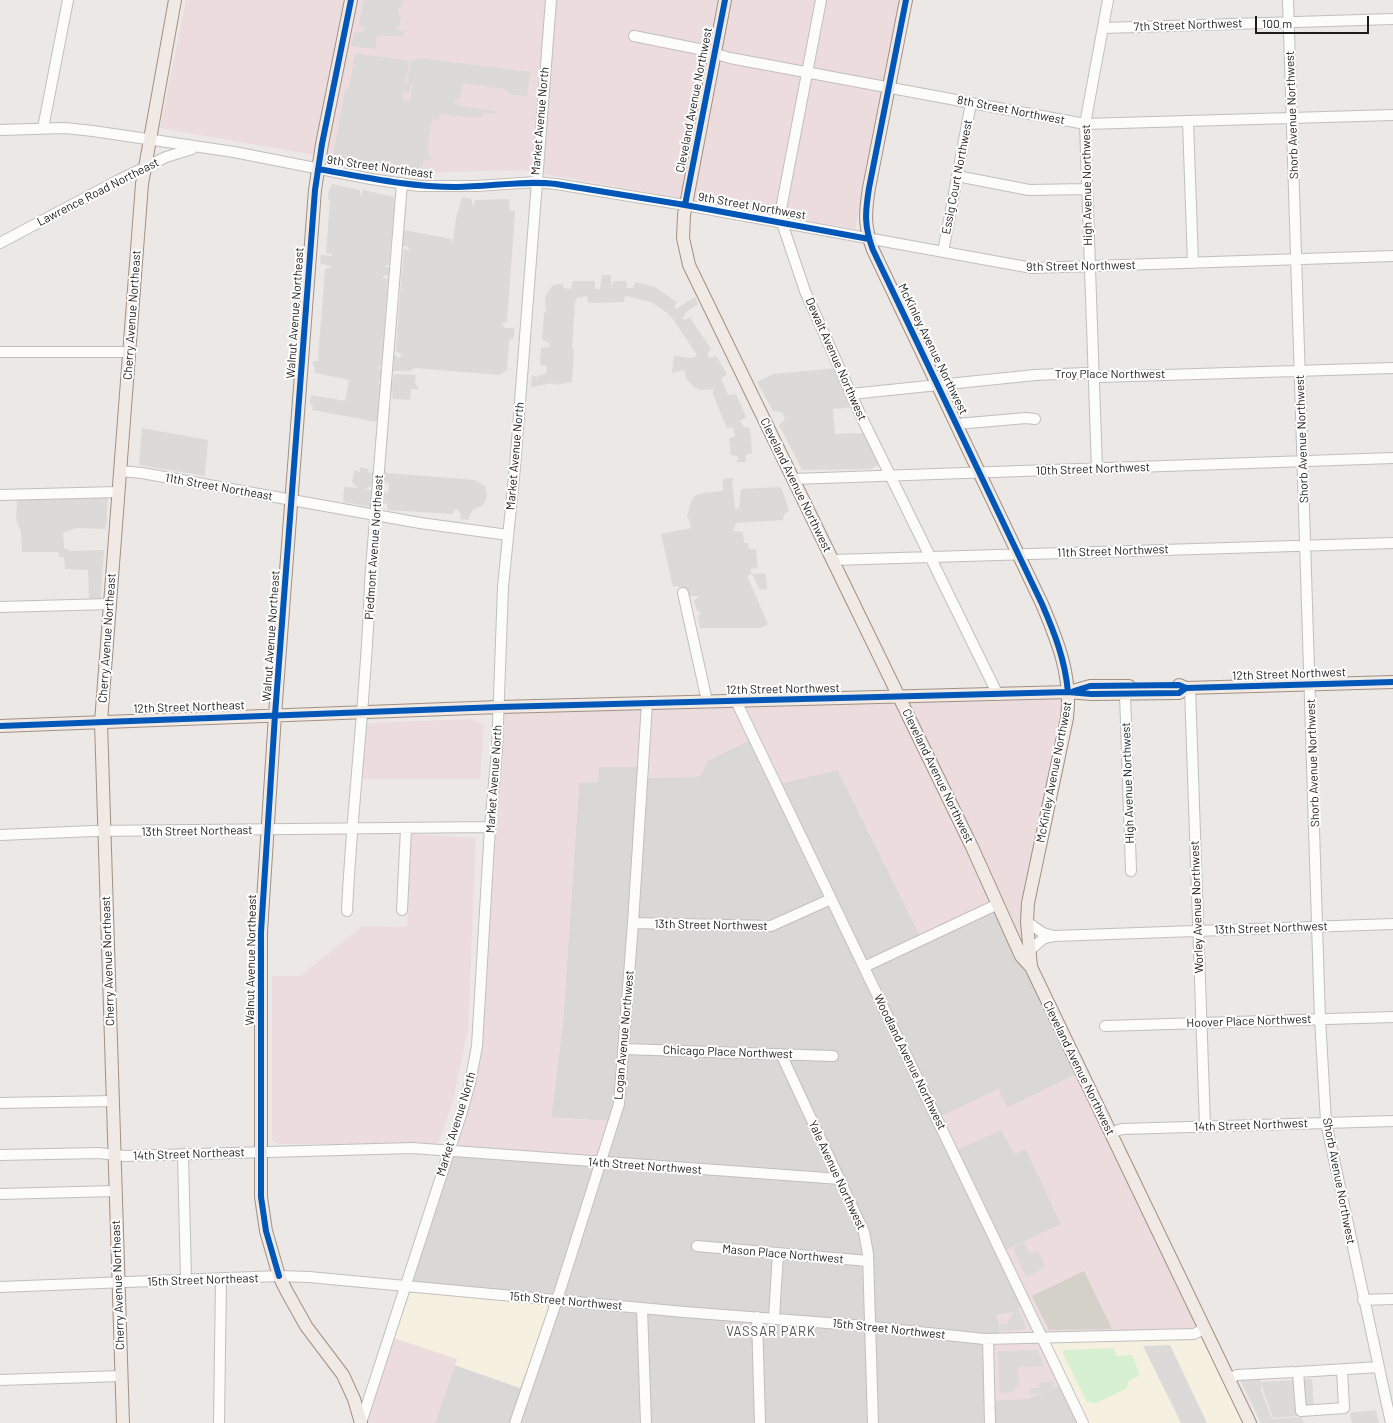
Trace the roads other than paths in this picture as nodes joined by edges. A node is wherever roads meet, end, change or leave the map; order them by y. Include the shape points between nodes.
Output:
1 (68, 0) edge
2 (175, 0) edge
3 (351, 0) edge
4 (551, 0) edge
5 (725, 0) edge
6 (821, 0) edge
7 (906, 0) edge
8 (1108, 0) edge
9 (1288, 0) edge
10 (1393, 19) edge
11 (1289, 22) junction
12 (1103, 28) junction
13 (634, 36) dead end
14 (715, 54) junction
15 (807, 72) junction
16 (889, 87) junction
17 (971, 103) junction
18 (1393, 115) edge
19 (1292, 119) junction
20 (1188, 122) junction
21 (1085, 124) junction
22 (43, 128) junction
23 (0, 130) edge
24 (149, 140) junction
25 (199, 147) junction
26 (144, 168) junction
27 (318, 168) junction
28 (957, 176) junction
29 (536, 182) junction
30 (402, 183) junction
31 (1087, 189) junction
32 (686, 205) junction
33 (783, 224) junction
34 (869, 239) junction
35 (0, 243) edge
36 (943, 252) junction
37 (1393, 256) edge
38 (1297, 260) junction
39 (1193, 263) junction
40 (1090, 267) junction
41 (0, 352) edge
42 (129, 352) junction
43 (1393, 368) edge
44 (1300, 371) junction
45 (1093, 375) junction
46 (938, 384) junction
47 (851, 394) junction
48 (1035, 419) dead end
49 (957, 424) junction
50 (1393, 458) edge
51 (1303, 461) junction
52 (1097, 468) junction
53 (120, 471) junction
54 (980, 473) junction
55 (890, 476) junction
56 (793, 479) junction
57 (118, 492) junction
58 (0, 495) edge
59 (292, 500) junction
60 (376, 515) junction
61 (508, 535) junction
62 (1393, 542) edge
63 (1305, 545) junction
64 (1018, 554) junction
65 (930, 557) junction
66 (833, 560) junction
67 (683, 593) dead end
68 (110, 604) junction
69 (0, 607) edge
70 (1393, 682) edge
71 (1311, 684) junction
72 (1188, 688) junction
73 (1068, 692) junction
74 (1125, 694) junction
75 (998, 695) junction
76 (899, 697) junction
77 (707, 701) junction
78 (736, 701) junction
79 (647, 703) junction
80 (499, 707) junction
81 (361, 713) junction
82 (275, 715) junction
83 (101, 722) junction
84 (0, 726) edge
85 (490, 827) junction
86 (406, 828) junction
87 (352, 829) junction
88 (268, 830) junction
89 (104, 831) junction
90 (0, 835) edge
91 (1132, 871) dead end
92 (831, 899) junction
93 (998, 904) junction
94 (402, 910) dead end
95 (348, 911) dead end
96 (1027, 922) junction
97 (633, 923) junction
98 (1393, 924) edge
99 (1317, 926) junction
100 (1198, 931) junction
101 (1054, 936) junction
102 (1030, 950) junction
103 (864, 967) junction
104 (1031, 967) junction
105 (1393, 1017) edge
106 (1320, 1019) junction
107 (1201, 1023) junction
108 (1105, 1026) dead end
109 (624, 1049) junction
110 (781, 1054) junction
111 (833, 1056) dead end
112 (113, 1101) junction
113 (0, 1103) edge
114 (1393, 1121) edge
115 (1326, 1122) junction
116 (1205, 1126) junction
117 (1110, 1133) junction
118 (449, 1150) junction
119 (260, 1151) junction
120 (183, 1154) junction
121 (0, 1155) edge
122 (114, 1155) junction
123 (601, 1162) junction
124 (840, 1179) junction
125 (116, 1191) junction
126 (0, 1194) edge
127 (697, 1246) dead end
128 (778, 1253) junction
129 (868, 1261) junction
130 (279, 1276) junction
131 (221, 1278) junction
132 (186, 1280) junction
133 (118, 1283) junction
134 (0, 1287) edge
135 (405, 1287) junction
136 (1393, 1299) edge
137 (557, 1300) junction
138 (1363, 1300) junction
139 (642, 1308) junction
140 (757, 1317) junction
141 (774, 1318) junction
142 (870, 1327) junction
143 (1204, 1329) junction
144 (988, 1339) junction
145 (1043, 1339) junction
146 (1379, 1367) junction
147 (1342, 1369) junction
148 (1296, 1372) junction
149 (121, 1376) junction
150 (1228, 1378) junction
151 (0, 1380) edge
152 (1389, 1398) edge
153 (123, 1423) edge
154 (219, 1423) edge
155 (361, 1423) edge
156 (515, 1423) edge
157 (646, 1423) edge
158 (760, 1423) edge
159 (873, 1423) edge
160 (990, 1423) edge
161 (1083, 1423) edge
162 (1249, 1423) edge
163 (1391, 1423) edge

1 - 22 street
2 - 24 main road, Cherry Avenue Northeast
3 - 27 main road, Walnut Avenue Northeast
4 - 29 street, Market Avenue North
5 - 14 main road, Cleveland Avenue Northwest
6 - 15 street, Dewalt Avenue Northwest
7 - 16 main road, McKinley Avenue Northwest
8 - 12 street, High Avenue Northwest
9 - 11 street, Shorb Avenue Northwest
10 - 11 street, 7th Street Northwest
11 - 12 street, 7th Street Northwest
11 - 19 street, Shorb Avenue Northwest
12 - 21 street, High Avenue Northwest
13 - 14 street, 8th Street Northwest
14 - 15 street, 8th Street Northwest
14 - 32 main road, Cleveland Avenue Northwest
15 - 16 street, 8th Street Northwest
15 - 33 street, Dewalt Avenue Northwest via 781,209
16 - 17 street, 8th Street Northwest
16 - 34 main road, McKinley Avenue Northwest via 866,211 865,222
17 - 21 street, 8th Street Northwest
17 - 28 street, Essig Court Northwest
18 - 19 street, 8th Street Northwest
19 - 20 street, 8th Street Northwest
19 - 38 street, Shorb Avenue Northwest
20 - 21 street, 8th Street Northwest
20 - 39 street
21 - 31 street, High Avenue Northwest
22 - 23 street, 9th Street Northeast
22 - 24 street, 9th Street Northeast via 77,128
24 - 25 street, 9th Street Northeast
24 - 26 main road, Cherry Avenue Northeast
25 - 26 street, Lawrence Road Northeast via 179,152
25 - 27 street, 9th Street Northeast
26 - 35 street, Lawrence Road Northeast
26 - 42 main road, Cherry Avenue Northeast
27 - 30 street, 9th Street Northeast
27 - 59 main road, Walnut Avenue Northeast
28 - 31 street via 1029,190
28 - 36 street, Essig Court Northwest
29 - 30 street, 9th Street Northeast via 455,187
29 - 32 street, 9th Street Northwest
29 - 61 street, Market Avenue North
30 - 60 street, Piedmont Avenue Northeast
31 - 40 street, High Avenue Northwest
32 - 33 street, 9th Street Northwest
32 - 56 main road, Cleveland Avenue Northwest via 683,238 689,265
33 - 34 street, 9th Street Northwest
33 - 47 street, Dewalt Avenue Northwest via 805,291
34 - 36 street, 9th Street Northwest
34 - 46 main road, McKinley Avenue Northwest
36 - 40 street, 9th Street Northwest via 1032,268
37 - 38 street, 9th Street Northwest
38 - 39 street, 9th Street Northwest
38 - 44 street, Shorb Avenue Northwest
39 - 40 street, 9th Street Northwest
40 - 45 street, High Avenue Northwest
41 - 42 street
42 - 53 main road, Cherry Avenue Northeast
43 - 44 street, Troy Place Northwest
44 - 45 street, Troy Place Northwest via 1100,377
44 - 51 street, Shorb Avenue Northwest
45 - 46 street, Troy Place Northwest via 1035,375
45 - 52 street, High Avenue Northwest
46 - 47 street, Troy Place Northwest
46 - 49 main road, McKinley Avenue Northwest
47 - 55 street, Dewalt Avenue Northwest
48 - 49 street
49 - 54 main road, McKinley Avenue Northwest
50 - 51 street, 10th Street Northwest
51 - 52 street, 10th Street Northwest
51 - 63 street, Shorb Avenue Northwest
52 - 54 street, 10th Street Northwest
53 - 57 main road, Cherry Avenue Northeast
53 - 59 street, 11th Street Northeast
54 - 55 street, 10th Street Northwest
54 - 64 main road, McKinley Avenue Northwest
55 - 56 street, 10th Street Northwest
55 - 65 street, Dewalt Avenue Northwest
56 - 66 main road, Cleveland Avenue Northwest
57 - 58 street
57 - 68 main road, Cherry Avenue Northeast
59 - 60 street, 11th Street Northeast
59 - 82 main road, Walnut Avenue Northeast
60 - 61 street, 11th Street Northeast
60 - 81 street, Piedmont Avenue Northeast
61 - 80 street, Market Avenue North
62 - 63 street, 11th Street Northwest
63 - 64 street, 11th Street Northwest
63 - 71 street, Shorb Avenue Northwest
64 - 65 street, 11th Street Northwest
64 - 73 main road, McKinley Avenue Northwest via 1056,636 1064,663
65 - 66 street, 11th Street Northwest
65 - 75 street, Dewalt Avenue Northwest
66 - 76 main road, Cleveland Avenue Northwest
67 - 77 street
68 - 69 street
68 - 83 main road, Cherry Avenue Northeast
70 - 71 main road, 12th Street Northwest
71 - 72 main road, 12th Street Northwest
71 - 99 street, Shorb Avenue Northwest
72 - 73 main road, 12th Street Northwest via 1179,685 1090,686
72 - 74 main road, 12th Street Northwest via 1179,693
72 - 100 street, Worley Avenue Northwest
73 - 74 main road, 12th Street Northwest
73 - 75 main road, 12th Street Northwest
73 - 96 main road, McKinley Avenue Northwest via 1067,718 1031,886
74 - 91 street, High Avenue Northwest
75 - 76 main road, 12th Street Northwest
76 - 78 main road, 12th Street Northwest
76 - 93 main road, Cleveland Avenue Northwest
77 - 78 main road, 12th Street Northwest
77 - 79 main road, 12th Street Northwest
78 - 92 street, Woodland Avenue Northwest
79 - 80 main road, 12th Street Northwest
79 - 97 street, Logan Avenue Northwest
80 - 81 main road, 12th Street Northeast
80 - 85 street, Market Avenue North
81 - 82 main road, 12th Street Northeast
81 - 87 street, Piedmont Avenue Northeast
82 - 83 main road, 12th Street Northeast
82 - 88 main road, Walnut Avenue Northeast
83 - 84 main road, 12th Street Northeast
83 - 89 main road, Cherry Avenue Northeast
85 - 86 street, 13th Street Northeast
85 - 118 street, Market Avenue North via 476,1053 470,1083
86 - 87 street, 13th Street Northeast
86 - 94 street
87 - 88 street, 13th Street Northeast
87 - 95 street, Piedmont Avenue Northeast
88 - 89 street, 13th Street Northeast
88 - 119 main road, Walnut Avenue Northeast via 260,978
89 - 90 street, 13th Street Northeast
89 - 112 main road, Cherry Avenue Northeast
92 - 97 street, 13th Street Northwest via 771,926
92 - 103 street, Woodland Avenue Northwest
93 - 103 street
93 - 104 main road, Cleveland Avenue Northwest via 1022,956
96 - 101 street, 13th Street Northwest via 1043,933
96 - 102 main road, McKinley Avenue Northwest
97 - 109 street, Logan Avenue Northwest
98 - 99 street, 13th Street Northwest
99 - 100 street, 13th Street Northwest
99 - 106 street, Shorb Avenue Northwest
100 - 101 street, 13th Street Northwest
100 - 107 street, Worley Avenue Northwest
101 - 102 street, 13th Street Northwest via 1044,938
102 - 104 main road, McKinley Avenue Northwest
103 - 145 street, Woodland Avenue Northwest
104 - 117 main road, Cleveland Avenue Northwest
105 - 106 street, Hoover Place Northwest
106 - 107 street, Hoover Place Northwest
106 - 115 street, Shorb Avenue Northwest
107 - 108 street, Hoover Place Northwest
107 - 116 street, Worley Avenue Northwest
109 - 110 street, Chicago Place Northwest
109 - 123 street, Logan Avenue Northwest via 619,1104
110 - 111 street, Chicago Place Northwest
110 - 124 street, Yale Avenue Northwest
112 - 113 street
112 - 122 main road, Cherry Avenue Northeast
114 - 115 street, 14th Street Northwest
115 - 116 street, 14th Street Northwest
115 - 138 street, Shorb Avenue Northwest
116 - 117 street, 14th Street Northwest via 1122,1129
117 - 143 main road, Cleveland Avenue Northwest
118 - 119 street, 14th Street Northeast via 412,1148
118 - 123 street, 14th Street Northwest
118 - 135 street, Market Avenue North
119 - 120 street, 14th Street Northeast
119 - 130 main road, Walnut Avenue Northeast via 263,1214
120 - 122 street, 14th Street Northeast
120 - 132 street
121 - 122 street, 14th Street Northeast
122 - 125 main road, Cherry Avenue Northeast
123 - 124 street, 14th Street Northwest
123 - 137 street, Logan Avenue Northwest
124 - 129 street, Yale Avenue Northwest via 864,1232
125 - 126 street
125 - 133 main road, Cherry Avenue Northeast
127 - 128 street, Mason Place Northwest
128 - 129 street, Mason Place Northwest
128 - 141 street
129 - 142 street, Yale Avenue Northwest
130 - 131 street, 15th Street Northeast
130 - 135 street, 15th Street Northeast
130 - 155 main road, Walnut Avenue Northeast via 306,1326 343,1375
131 - 132 street, 15th Street Northeast
131 - 154 street
132 - 133 street, 15th Street Northeast
133 - 134 street, 15th Street Northeast
133 - 149 main road, Cherry Avenue Northeast
135 - 137 street, 15th Street Northwest
135 - 155 street, Market Avenue North
136 - 138 street
137 - 139 street, 15th Street Northwest
137 - 156 street, Logan Avenue Northwest
138 - 146 street, Shorb Avenue Northwest
139 - 140 street, 15th Street Northwest
139 - 157 street
140 - 141 street, 15th Street Northwest
140 - 158 street
141 - 142 street, 15th Street Northwest
142 - 144 street, 15th Street Northwest
142 - 159 street, Yale Avenue Northwest
143 - 145 street, 15th Street Northwest via 1194,1334
143 - 150 main road, Cleveland Avenue Northwest
144 - 145 street, 15th Street Northwest
144 - 160 street
145 - 161 street, Woodland Avenue Northwest
146 - 147 street
146 - 152 street, Shorb Avenue Northwest
147 - 148 street
147 - 148 street via 1344,1408 1301,1411
148 - 150 street via 1237,1375
149 - 151 street
149 - 153 main road, Cherry Avenue Northeast
150 - 162 main road, Cleveland Avenue Northwest
152 - 163 street, Shorb Avenue Northwest

